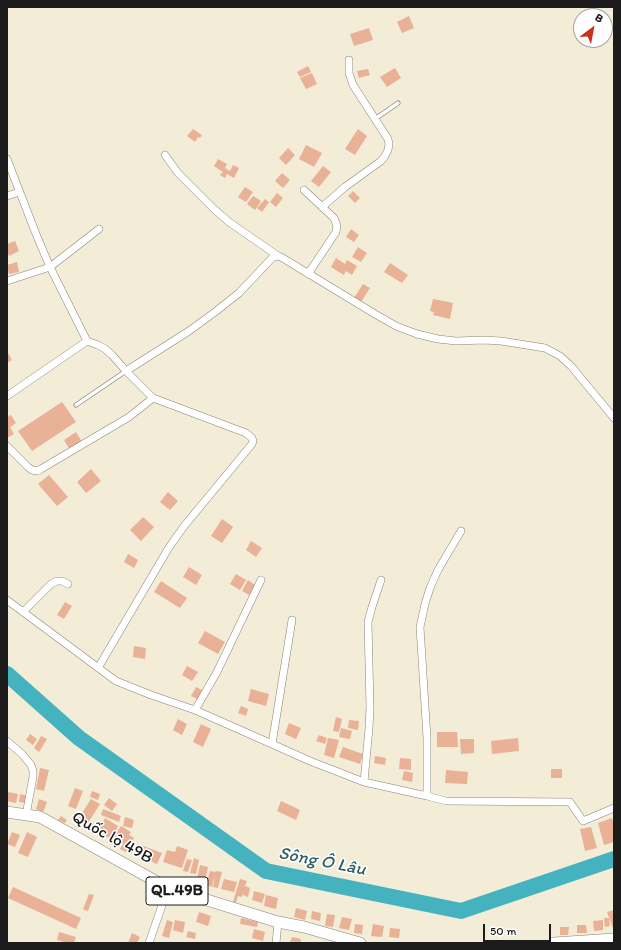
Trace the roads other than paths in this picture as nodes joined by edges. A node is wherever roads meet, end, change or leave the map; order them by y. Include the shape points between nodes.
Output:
1 (349, 60) dead end
2 (398, 103) dead end
3 (375, 119) junction
4 (165, 155) dead end
5 (7, 158) edge
6 (304, 190) dead end
7 (19, 192) junction
8 (7, 196) edge
9 (322, 207) junction
10 (99, 229) dead end
11 (278, 256) junction
12 (50, 267) junction
13 (308, 274) junction
14 (7, 281) edge
15 (87, 341) junction
16 (126, 371) junction
17 (7, 396) edge
18 (154, 398) junction
19 (76, 405) dead end
20 (614, 418) edge
21 (7, 446) edge
22 (461, 531) dead end
23 (261, 580) dead end
24 (381, 580) dead end
25 (68, 584) dead end
26 (7, 600) edge
27 (23, 612) junction
28 (292, 620) dead end
29 (98, 668) junction
30 (195, 710) junction
31 (7, 741) edge
32 (272, 744) junction
33 (364, 782) junction
34 (427, 796) junction
35 (614, 808) edge
36 (7, 812) edge
37 (26, 815) junction
38 (168, 888) junction
39 (278, 922) junction
40 (614, 939) edge
41 (592, 942) edge
42 (149, 943) edge
43 (276, 943) edge
44 (360, 943) edge
45 (554, 943) edge

1 - 3 street via 349,73 353,85
2 - 3 lane
3 - 9 street via 388,139 385,156
4 - 11 street via 178,173 214,209
5 - 7 street
6 - 9 street
7 - 8 street
7 - 12 street
9 - 13 street via 334,218 338,226
10 - 12 street
11 - 13 street
11 - 16 street via 272,258 239,293 215,312
12 - 14 street
12 - 15 street
13 - 20 street via 396,326 417,334 456,341 501,341 545,348 571,366
15 - 16 street via 104,348
15 - 17 street
16 - 18 street
16 - 19 lane
18 - 21 street via 129,417 41,470 32,470
18 - 29 street via 246,433 253,441 184,525
22 - 34 street via 430,588 420,627 427,738
23 - 30 street via 217,672
24 - 33 street via 368,622 370,707
25 - 27 street via 62,581 52,584
26 - 27 street
27 - 29 street
28 - 32 street
29 - 30 street via 116,681 151,696
30 - 32 street
31 - 37 street via 22,754 33,770
32 - 33 street via 310,762
33 - 34 street
34 - 35 street via 446,801 570,802 583,821
36 - 37 main road, Quốc lộ 49B / QL.49B
37 - 38 main road, Quốc lộ 49B / QL.49B via 40,817
38 - 39 main road, Quốc lộ 49B / QL.49B
38 - 42 street
39 - 43 street
39 - 44 main road, Quốc lộ 49B / QL.49B
40 - 41 main road
41 - 45 main road

